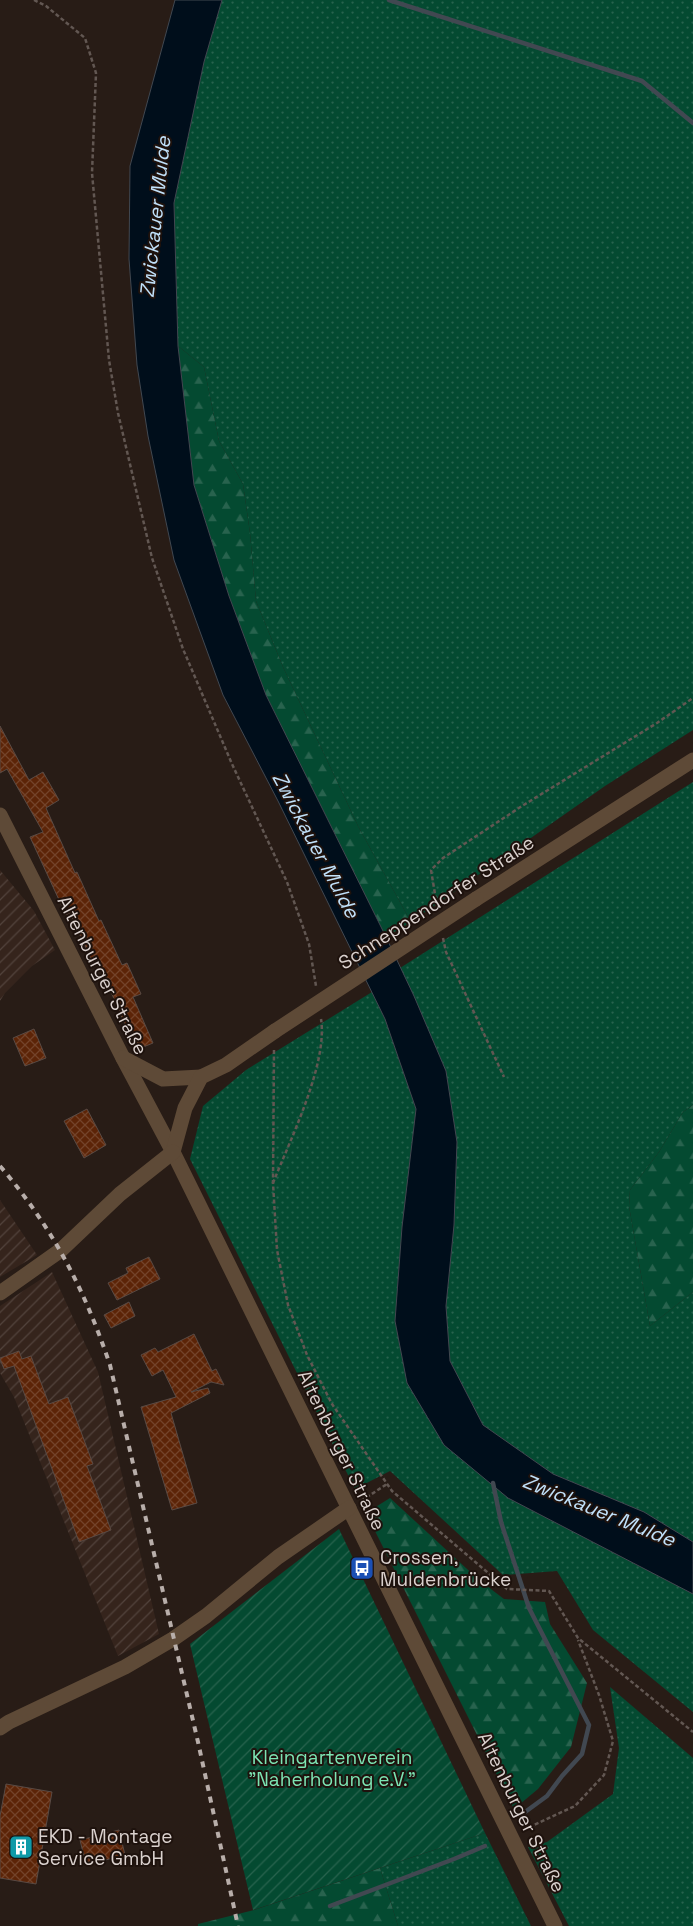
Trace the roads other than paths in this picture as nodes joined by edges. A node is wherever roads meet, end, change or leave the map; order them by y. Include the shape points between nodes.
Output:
1 (693, 760) edge
2 (0, 815) edge
3 (123, 1058) junction
4 (201, 1077) junction
5 (173, 1152) junction
6 (0, 1293) edge
7 (348, 1508) junction
8 (0, 1728) edge
9 (556, 1926) edge

1 - 4 street, Schneppendorfer Straße, bridge via 226,1065
2 - 3 street, Altenburger Straße
3 - 4 street, Schneppendorfer Straße via 163,1079
3 - 5 street, Altenburger Straße
4 - 5 street via 185,1108
5 - 6 street via 120,1194 61,1250
5 - 7 street, Altenburger Straße
7 - 8 street via 278,1557 173,1639 125,1667
7 - 9 street, Altenburger Straße

